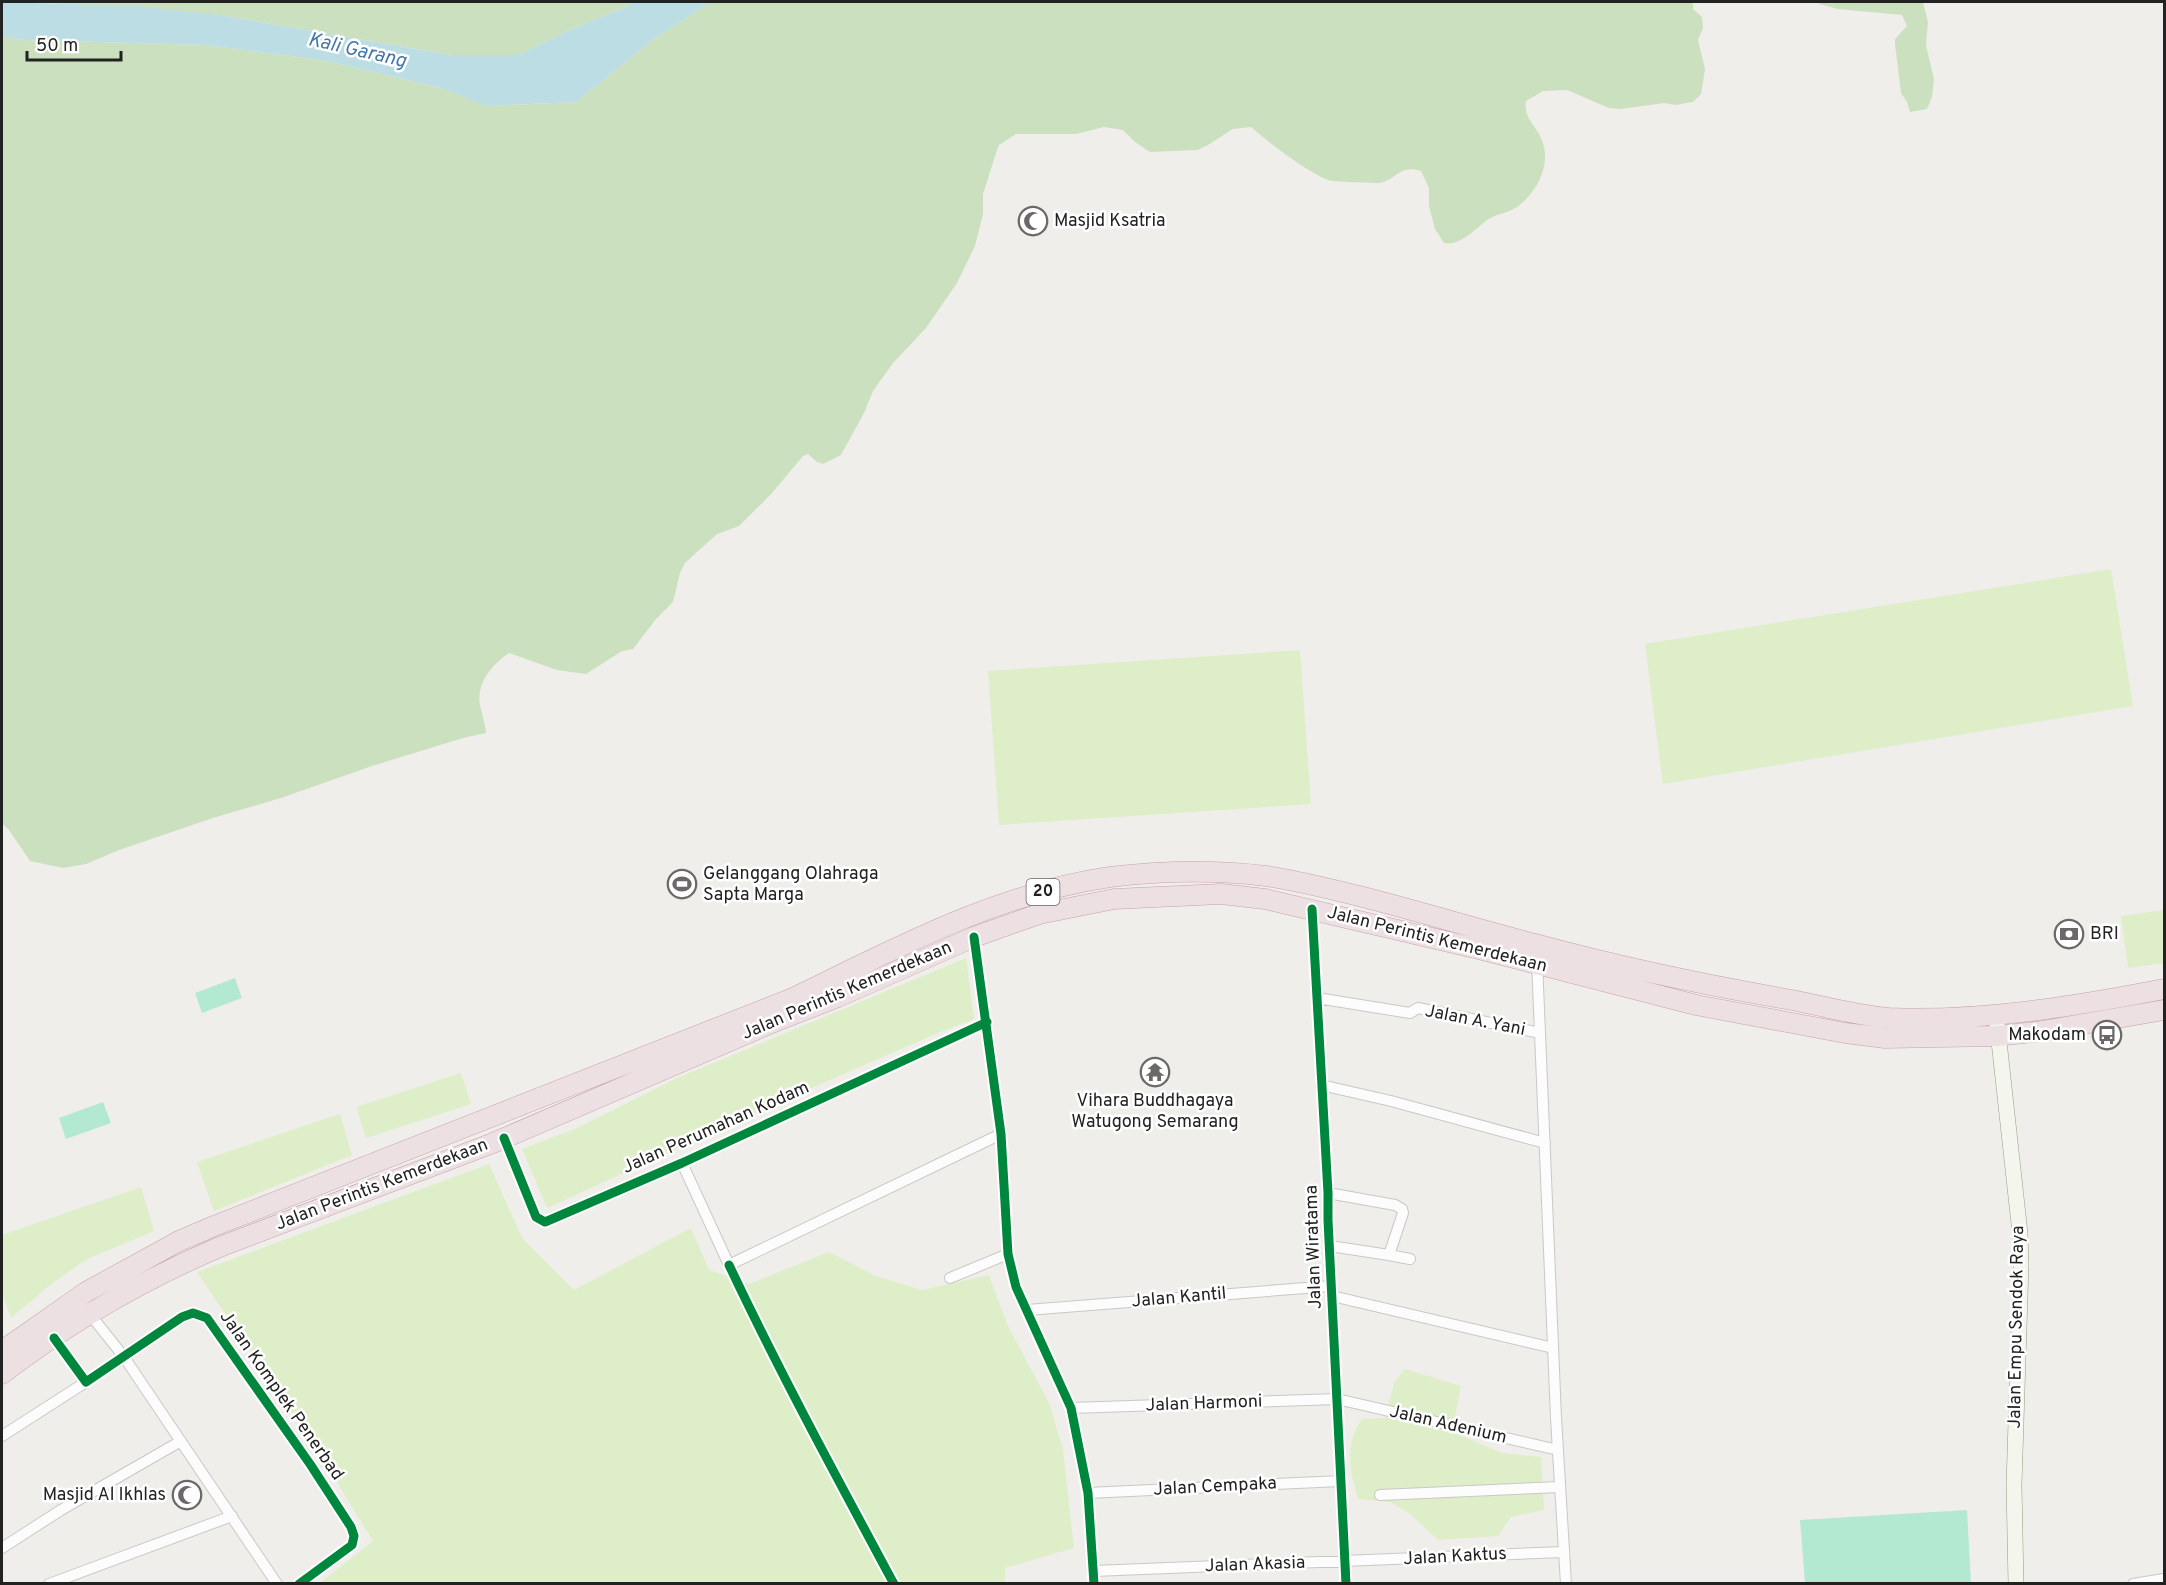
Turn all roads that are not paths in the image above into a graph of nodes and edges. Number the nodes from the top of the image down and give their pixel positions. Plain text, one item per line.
1 (1312, 909) junction
2 (974, 937) junction
3 (1537, 954) junction
4 (2164, 989) edge
5 (1317, 998) junction
6 (2164, 1010) edge
7 (1996, 1014) junction
8 (771, 1015) junction
9 (987, 1022) junction
10 (1540, 1033) junction
11 (1997, 1036) junction
12 (1321, 1085) junction
13 (1001, 1134) junction
14 (504, 1138) junction
15 (1545, 1143) junction
16 (682, 1163) junction
17 (1328, 1193) junction
18 (1330, 1246) junction
19 (1008, 1254) junction
20 (1389, 1255) junction
21 (1410, 1259) dead end
22 (729, 1265) junction
23 (950, 1278) dead end
24 (1332, 1291) junction
25 (1027, 1310) junction
26 (89, 1313) junction
27 (42, 1322) junction
28 (54, 1338) junction
29 (1553, 1348) junction
30 (2, 1351) edge
31 (124, 1357) junction
32 (2, 1374) edge
33 (86, 1382) junction
34 (1337, 1399) junction
35 (1071, 1408) junction
36 (2, 1436) edge
37 (181, 1441) junction
38 (1558, 1450) junction
39 (1341, 1481) junction
40 (1560, 1487) junction
41 (1088, 1493) junction
42 (1380, 1495) dead end
43 (232, 1516) junction
44 (2, 1548) edge
45 (1564, 1552) junction
46 (1345, 1562) junction
47 (1094, 1571) junction
48 (2164, 1579) edge
49 (49, 1584) edge
50 (277, 1584) edge
51 (299, 1584) edge
52 (894, 1584) edge
53 (1095, 1584) edge
54 (1346, 1584) edge
55 (1566, 1584) edge
56 (2016, 1584) edge
57 (2133, 1584) edge

1 - 2 highway, Jalan Perintis Kemerdekaan / 20
1 - 3 highway, Jalan Perintis Kemerdekaan / 20
1 - 5 street, Jalan Wiratama
2 - 8 highway, Jalan Perintis Kemerdekaan / 20
2 - 9 street
3 - 7 highway, Jalan Perintis Kemerdekaan / 20
3 - 8 highway, Jalan Perintis Kemerdekaan / 20
3 - 10 street
3 - 11 highway, Jalan Perintis Kemerdekaan / 20
4 - 7 highway, Jalan Perintis Kemerdekaan / 20
5 - 10 street, Jalan A. Yani
5 - 12 street, Jalan Wiratama
6 - 11 highway, Jalan Perintis Kemerdekaan / 20
7 - 11 main road
8 - 14 highway, Jalan Perintis Kemerdekaan / 20
8 - 27 highway, Jalan Perintis Kemerdekaan / 20
9 - 13 street
9 - 16 street, Jalan Perumahan Kodam
10 - 15 street
11 - 56 main road, Jalan Empu Sendok Raya
12 - 15 street
12 - 17 street, Jalan Wiratama
13 - 19 street
13 - 22 street
14 - 16 street, Jalan Perumahan Kodam
14 - 26 highway, Jalan Perintis Kemerdekaan / 20
15 - 29 street
16 - 22 street, Jalan Perumahan Kodam
17 - 18 street, Jalan Wiratama
17 - 20 street
18 - 20 street
18 - 24 street, Jalan Wiratama
19 - 23 street
19 - 25 street
20 - 21 street
22 - 52 street, Jalan Perumahan Kodam
24 - 25 street, Jalan Kantil
24 - 29 street, Jalan Kantil
24 - 34 street, Jalan Wiratama
25 - 35 street
26 - 28 highway, Jalan Perintis Kemerdekaan / 20
26 - 31 street
27 - 28 highway
27 - 30 highway, Jalan Perintis Kemerdekaan / 20
28 - 32 highway, Jalan Perintis Kemerdekaan / 20
28 - 33 street
29 - 38 street
31 - 33 street, Jalan Komplek Penerbad
31 - 37 street
31 - 51 street, Jalan Komplek Penerbad
33 - 36 street, Jalan Komplek Penerbad
34 - 35 street, Jalan Harmoni
34 - 38 street, Jalan Adenium
34 - 39 street, Jalan Wiratama
35 - 41 street
37 - 43 street
37 - 44 street
38 - 40 street
39 - 41 street, Jalan Cempaka
39 - 46 street, Jalan Wiratama
40 - 42 street
40 - 45 street
41 - 47 street
43 - 49 street
43 - 50 street
45 - 46 street, Jalan Kaktus
45 - 55 street
46 - 47 street, Jalan Akasia
46 - 54 street, Jalan Wiratama
47 - 53 street
48 - 57 street

